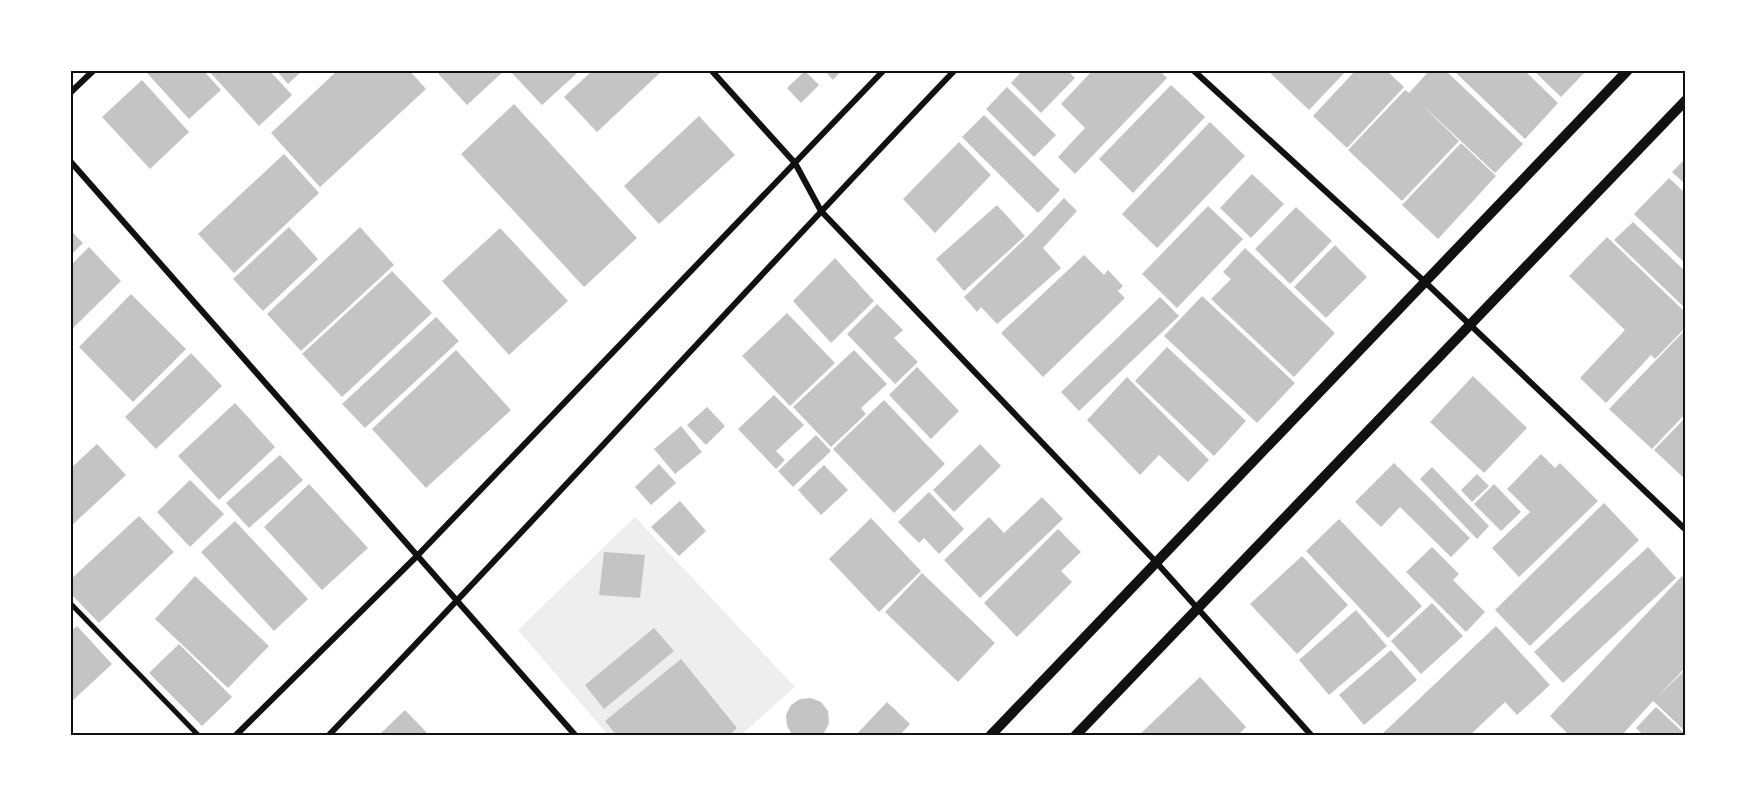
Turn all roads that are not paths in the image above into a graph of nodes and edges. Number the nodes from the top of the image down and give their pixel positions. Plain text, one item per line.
1 (94, 70) edge
2 (711, 70) edge
3 (884, 70) edge
4 (955, 70) edge
5 (1193, 70) edge
6 (1628, 70) edge
7 (70, 93) edge
8 (1686, 100) edge
9 (70, 161) edge
10 (795, 163) junction
11 (821, 211) junction
12 (1425, 282) junction
13 (1470, 324) junction
14 (1686, 530) edge
15 (417, 556) junction
16 (1156, 562) junction
17 (458, 601) junction
18 (70, 603) edge
19 (1197, 608) junction
20 (199, 735) edge
21 (235, 735) edge
22 (328, 735) edge
23 (576, 735) edge
24 (990, 735) edge
25 (1075, 735) edge
26 (1312, 735) edge

1 - 7 street
2 - 10 street
3 - 10 street
4 - 11 street
5 - 12 street
6 - 12 street
8 - 13 street
9 - 15 street
10 - 11 street
10 - 15 street
11 - 16 street
11 - 17 street
12 - 13 street
12 - 16 street
13 - 14 street
13 - 19 street
15 - 17 street
15 - 21 street
16 - 19 street
16 - 24 street
17 - 22 street
17 - 23 street
18 - 20 street
19 - 25 street
19 - 26 street

